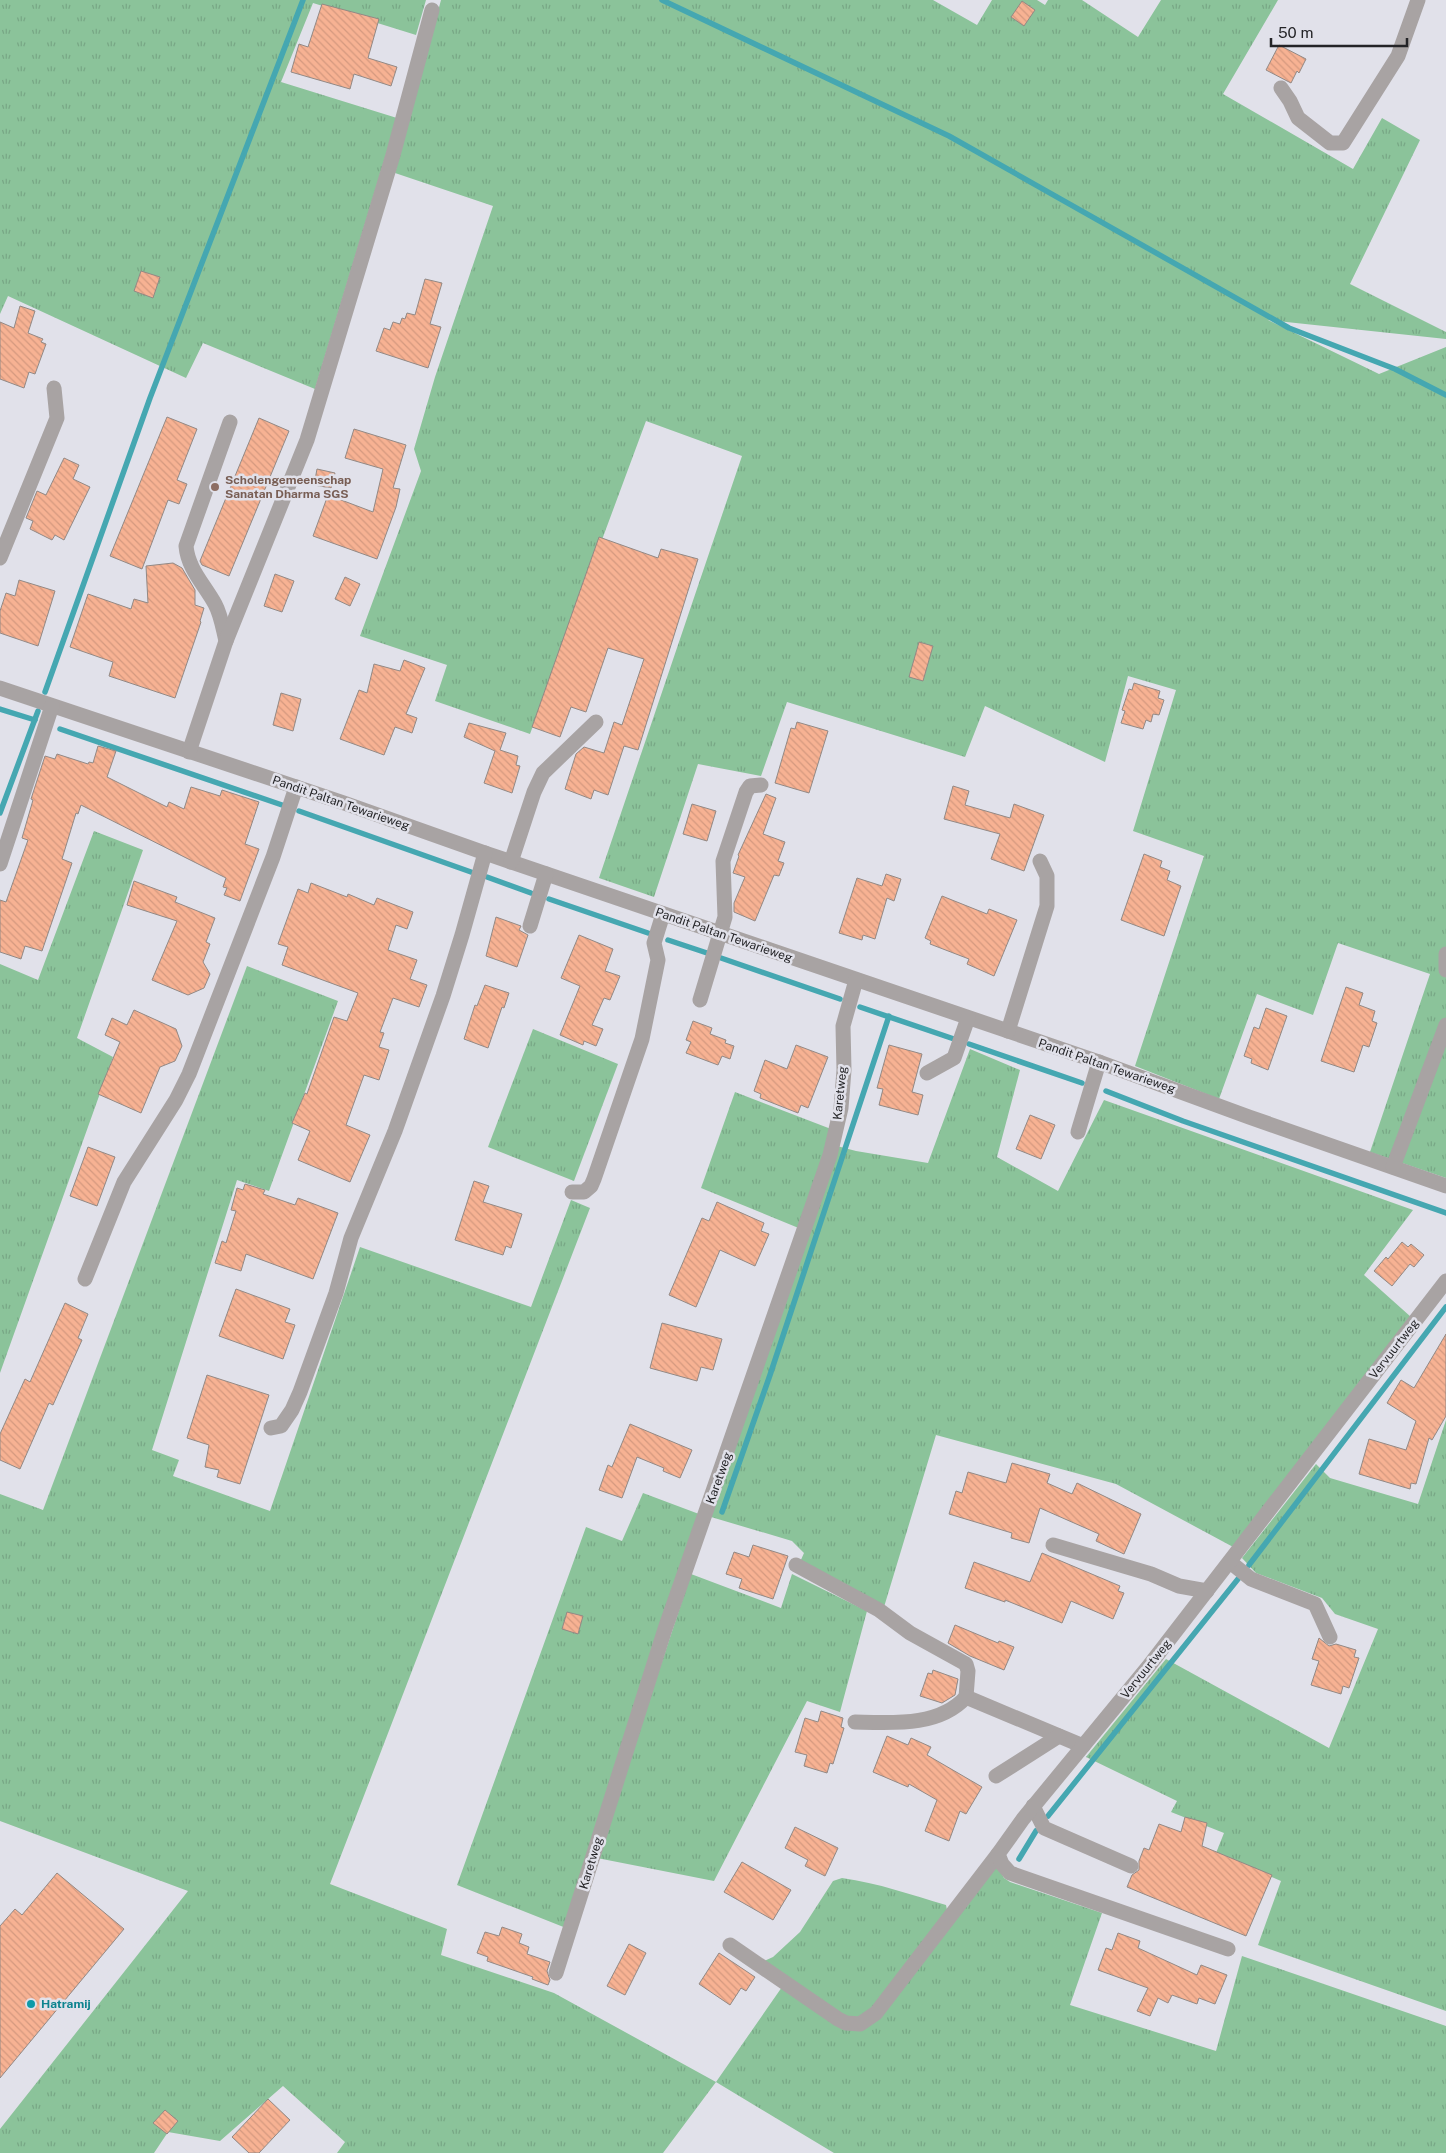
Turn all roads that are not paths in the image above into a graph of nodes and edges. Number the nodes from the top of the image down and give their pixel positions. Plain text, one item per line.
1 (1418, 0) edge
2 (432, 10) dead end
3 (1281, 88) dead end
4 (54, 388) dead end
5 (230, 422) dead end
6 (0, 558) edge
7 (226, 641) junction
8 (0, 688) edge
9 (52, 706) junction
10 (596, 722) dead end
11 (189, 752) junction
12 (761, 785) dead end
13 (296, 787) junction
14 (485, 853) junction
15 (1040, 861) dead end
16 (511, 862) junction
17 (0, 864) edge
18 (546, 874) junction
19 (663, 914) junction
20 (530, 926) dead end
21 (720, 933) junction
22 (1446, 954) edge
23 (1446, 970) edge
24 (856, 980) junction
25 (700, 1000) dead end
26 (968, 1018) junction
27 (1446, 1025) edge
28 (1008, 1031) junction
29 (1099, 1062) junction
30 (927, 1073) dead end
31 (1078, 1132) dead end
32 (1393, 1167) junction
33 (1446, 1186) edge
34 (572, 1192) dead end
35 (86, 1279) dead end
36 (1446, 1282) edge
37 (271, 1428) dead end
38 (1053, 1545) dead end
39 (1230, 1562) junction
40 (796, 1566) dead end
41 (1207, 1591) junction
42 (1330, 1637) dead end
43 (966, 1697) junction
44 (855, 1722) dead end
45 (1059, 1736) junction
46 (1083, 1746) junction
47 (996, 1776) dead end
48 (1033, 1806) junction
49 (998, 1854) junction
50 (1131, 1866) dead end
51 (730, 1945) dead end
52 (1228, 1948) dead end
53 (556, 1973) dead end

1 - 3 street
2 - 7 street
4 - 6 street
5 - 7 street
7 - 11 street
8 - 9 street, Pandit Paltan Tewarieweg
9 - 11 street, Pandit Paltan Tewarieweg
9 - 17 street
10 - 16 street
11 - 13 street, Pandit Paltan Tewarieweg
12 - 21 street
13 - 14 street, Pandit Paltan Tewarieweg
13 - 35 street
14 - 16 street, Pandit Paltan Tewarieweg
14 - 37 street
15 - 28 street
16 - 18 street, Pandit Paltan Tewarieweg
18 - 19 street, Pandit Paltan Tewarieweg
18 - 20 street
19 - 21 street, Pandit Paltan Tewarieweg
19 - 34 street
21 - 24 street, Pandit Paltan Tewarieweg
21 - 25 street
22 - 23 street
24 - 26 street, Pandit Paltan Tewarieweg
24 - 53 street, Karetweg
26 - 28 street, Pandit Paltan Tewarieweg
26 - 30 street
27 - 32 street
28 - 29 street, Pandit Paltan Tewarieweg
29 - 31 street
29 - 32 street, Pandit Paltan Tewarieweg
32 - 33 street, Pandit Paltan Tewarieweg
36 - 39 street, Vervuurtweg
38 - 41 street
39 - 41 street, Vervuurtweg
39 - 42 street
40 - 43 street
41 - 46 street, Vervuurtweg
43 - 44 street
43 - 45 street
45 - 46 street
45 - 47 street
46 - 48 street, Vervuurtweg
48 - 49 street, Vervuurtweg
48 - 50 street
49 - 51 street, Vervuurtweg
49 - 52 street

